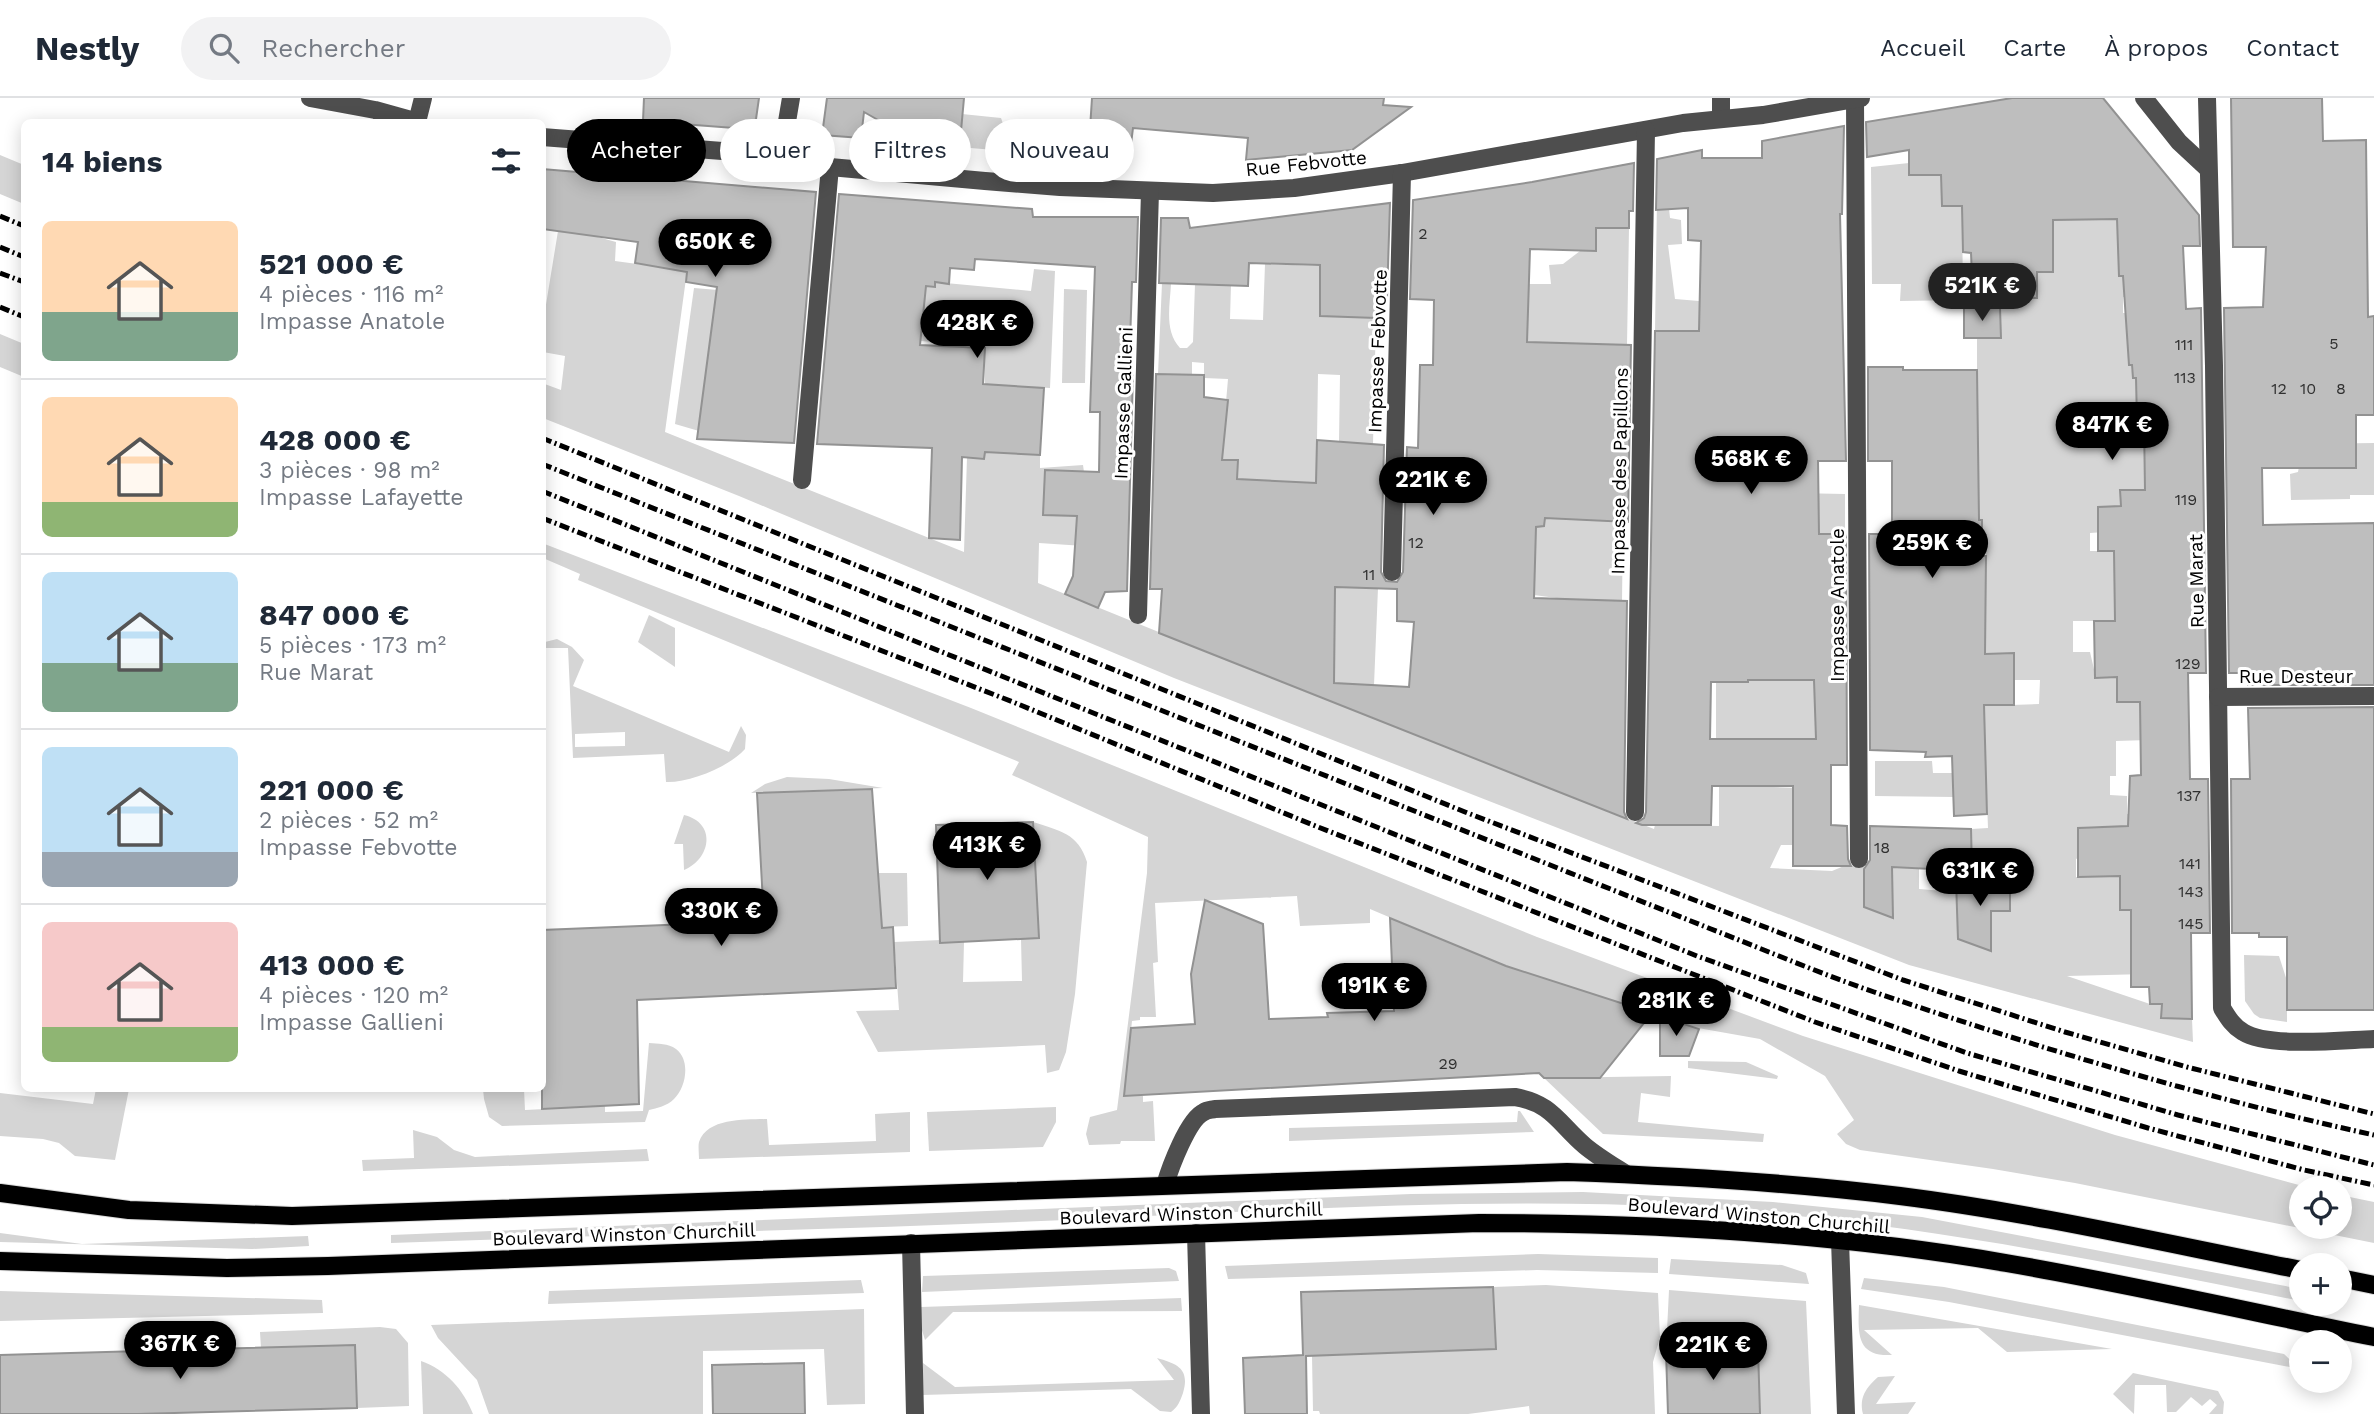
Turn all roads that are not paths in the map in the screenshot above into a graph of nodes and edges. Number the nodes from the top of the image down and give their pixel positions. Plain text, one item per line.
1 (310, 98) edge
2 (423, 98) edge
3 (791, 98) edge
4 (1721, 98) edge
5 (2144, 98) edge
6 (2207, 98) edge
7 (1858, 99) edge
8 (407, 119) edge
9 (419, 119) edge
10 (787, 119) edge
11 (1721, 119) junction
12 (1646, 130) junction
13 (546, 137) edge
14 (720, 152) edge
15 (835, 166) edge
16 (2208, 169) junction
17 (1402, 173) junction
18 (829, 182) edge
19 (1150, 191) junction
20 (802, 480) dead end
21 (1392, 572) dead end
22 (1138, 615) dead end
23 (2374, 696) edge
24 (2218, 697) junction
25 (1635, 812) dead end
26 (1859, 859) dead end
27 (2374, 1039) edge
28 (1626, 1174) junction
29 (1165, 1185) junction
30 (0, 1193) edge
31 (1196, 1233) junction
32 (1840, 1240) junction
33 (911, 1243) junction
34 (0, 1261) edge
35 (2289, 1268) edge
36 (2352, 1280) edge
37 (2374, 1285) edge
38 (2374, 1336) edge
39 (915, 1414) edge
40 (1201, 1414) edge
41 (1846, 1414) edge

1 - 8 street
2 - 9 street
3 - 10 street
4 - 11 street
5 - 16 street
6 - 16 street, Rue Marat
7 - 11 street, Rue Febvotte
7 - 26 street, Impasse Anatole
11 - 12 street, Rue Febvotte
12 - 17 street, Rue Febvotte
12 - 25 street, Impasse des Papillons
13 - 14 street, Rue Febvotte
15 - 19 street, Rue Febvotte
16 - 24 street, Rue Marat
17 - 19 street, Rue Febvotte
17 - 21 street, Impasse Febvotte
18 - 20 street
19 - 22 street, Impasse Gallieni
23 - 24 street, Rue Desteur
24 - 27 street, Rue Marat
28 - 29 main road, Boulevard Winston Churchill
28 - 29 street, Boulevard Winston Churchill
28 - 35 main road, Boulevard Winston Churchill
29 - 30 main road, Boulevard Winston Churchill
31 - 32 main road, Boulevard Winston Churchill
31 - 33 main road, Boulevard Winston Churchill
31 - 40 street
32 - 38 main road, Boulevard Winston Churchill
32 - 41 street
33 - 34 main road, Boulevard Winston Churchill
33 - 39 street
36 - 37 main road

